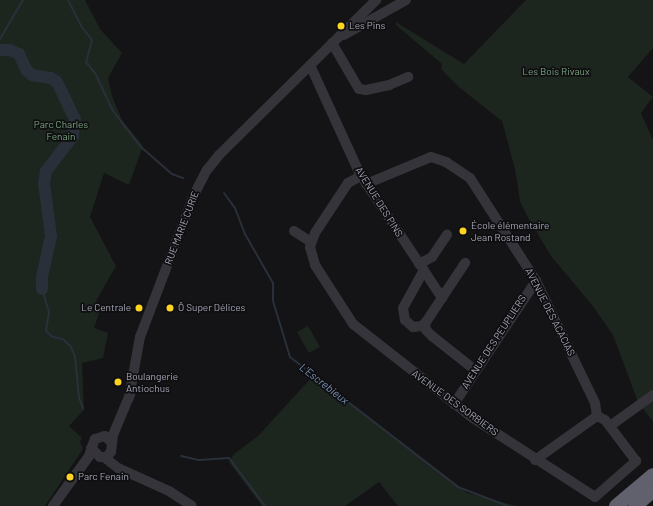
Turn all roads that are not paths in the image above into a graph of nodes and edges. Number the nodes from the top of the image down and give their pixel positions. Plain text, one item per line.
1 (376, 0) edge
2 (406, 0) edge
3 (335, 40) junction
4 (310, 65) junction
5 (408, 77) dead end
6 (364, 180) junction
7 (294, 231) dead end
8 (448, 235) dead end
9 (311, 242) junction
10 (465, 263) dead end
11 (422, 267) junction
12 (536, 281) junction
13 (416, 287) junction
14 (435, 288) junction
15 (442, 298) junction
16 (425, 324) junction
17 (476, 370) junction
18 (653, 395) edge
19 (454, 404) junction
20 (597, 416) junction
21 (119, 422) junction
22 (610, 426) junction
23 (103, 436) junction
24 (112, 446) junction
25 (91, 448) junction
26 (103, 457) junction
27 (535, 460) junction
28 (123, 470) junction
29 (653, 475) edge
30 (653, 491) edge
31 (53, 506) edge
32 (60, 506) edge
33 (192, 506) edge
34 (616, 506) edge
35 (635, 506) edge

1 - 3 street, RUE MARIE CURIE
2 - 3 street
3 - 4 street, RUE MARIE CURIE
3 - 5 street
4 - 6 street, AVENUE DES PINS
4 - 21 street, RUE MARIE CURIE
6 - 9 street
6 - 11 street, AVENUE DES PINS
6 - 12 street, AVENUE DES ACACIAS
7 - 9 street
8 - 11 street
9 - 19 street, AVENUE DES SORBIERS
10 - 15 street
11 - 13 street
11 - 14 street, AVENUE DES PINS
12 - 17 street, AVENUE DES PEUPLIERS
12 - 20 street, AVENUE DES ACACIAS
13 - 14 street
13 - 16 street
14 - 15 street
15 - 16 street
16 - 17 street
17 - 19 street, AVENUE DES PEUPLIERS
18 - 22 street
19 - 27 street, AVENUE DES SORBIERS
20 - 22 street
20 - 27 street
21 - 23 street, RUE MARIE CURIE
21 - 24 street, RUE MARIE CURIE
22 - 27 street, AVENUE DES SORBIERS
23 - 24 street
23 - 25 street
24 - 26 street
24 - 28 street
25 - 26 street
25 - 31 street
26 - 28 street
26 - 32 street
28 - 33 street
29 - 34 highway
30 - 35 highway

